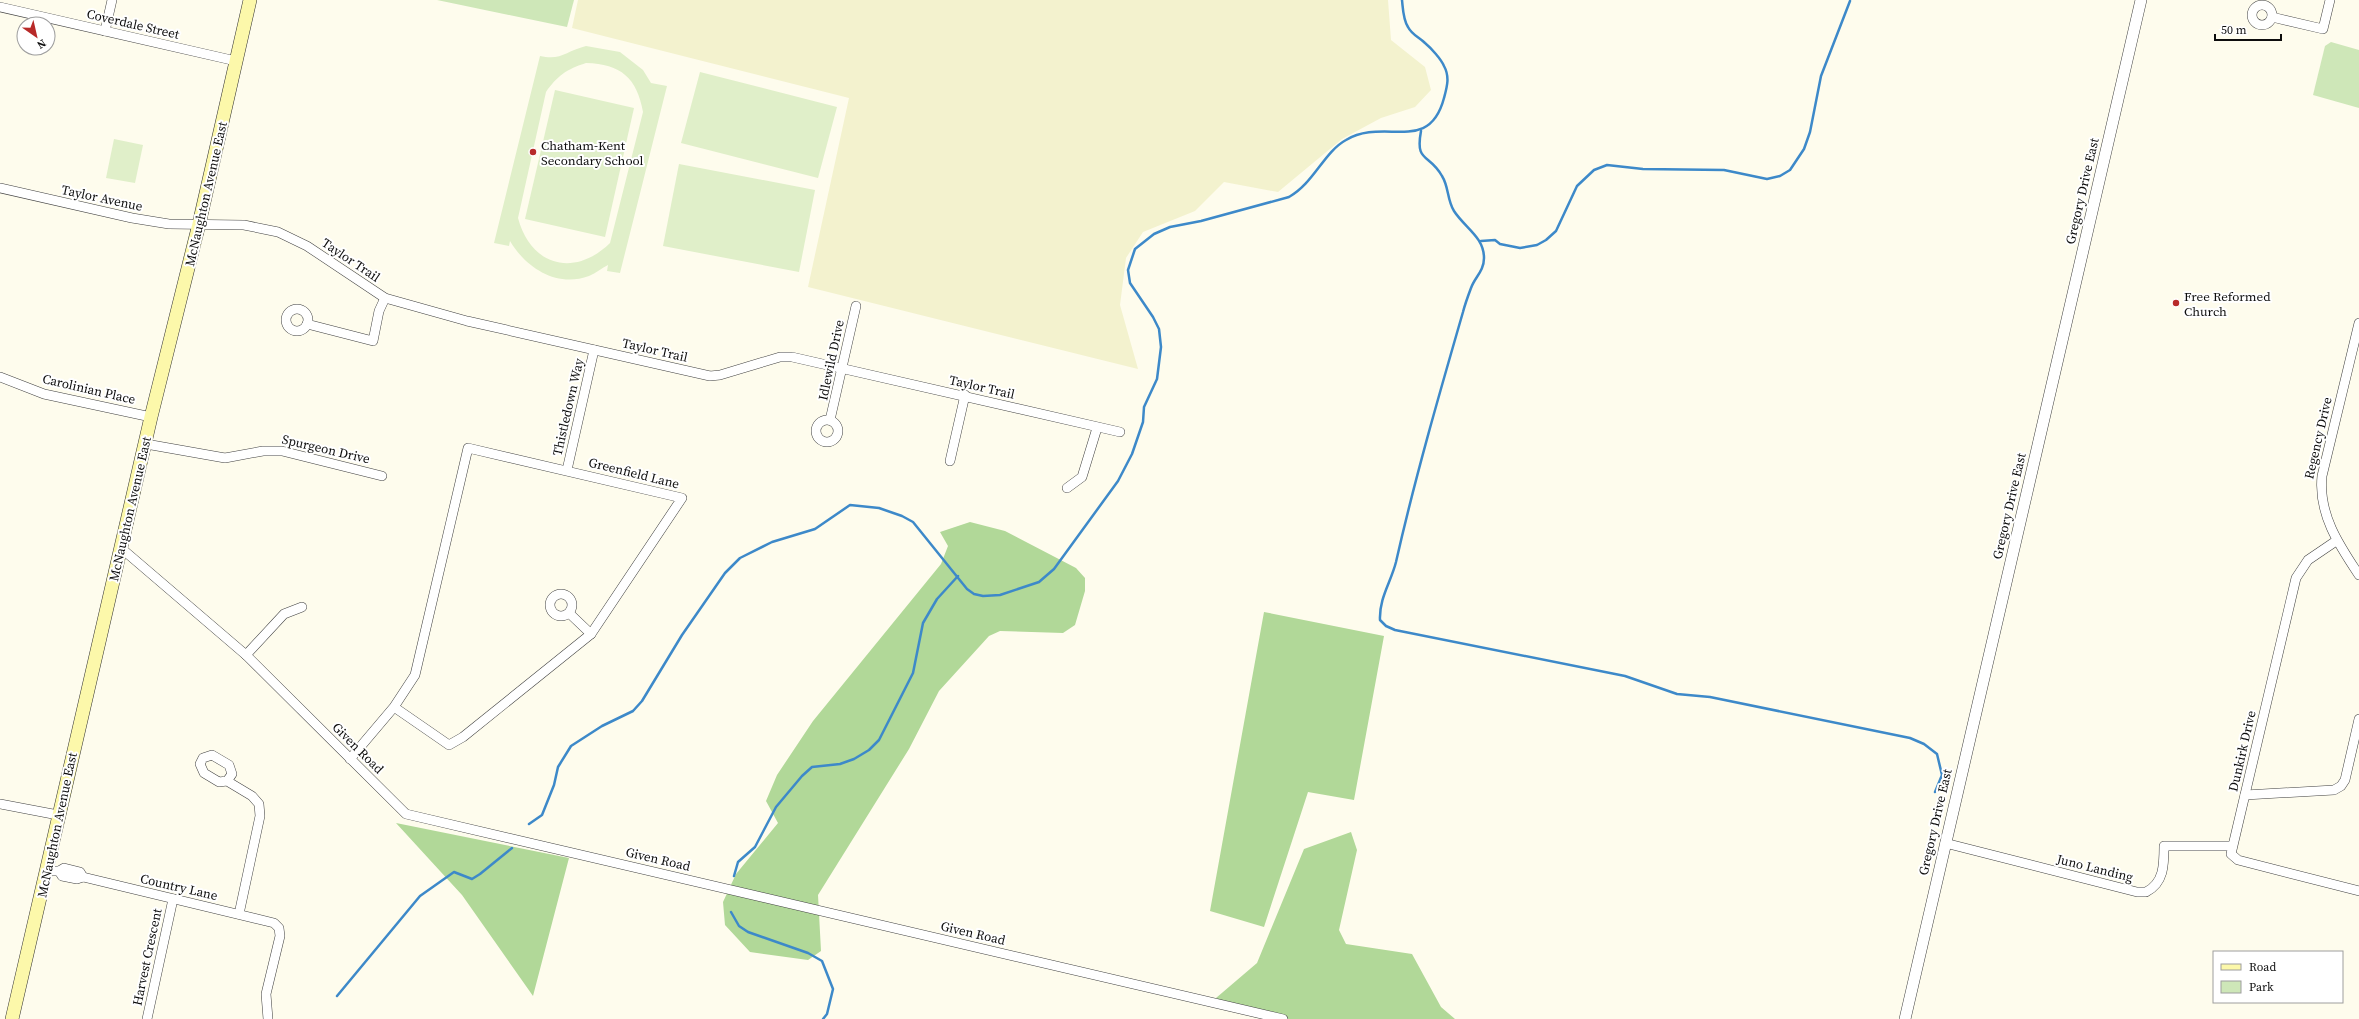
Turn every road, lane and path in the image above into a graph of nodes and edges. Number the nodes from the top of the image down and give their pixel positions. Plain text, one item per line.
1 (112, 0) edge
2 (250, 0) edge
3 (2141, 0) edge
4 (2330, 0) edge
5 (0, 7) edge
6 (2272, 17) dead end
7 (105, 31) junction
8 (236, 61) junction
9 (0, 188) edge
10 (200, 224) junction
11 (385, 298) junction
12 (856, 306) dead end
13 (2359, 323) edge
14 (307, 324) dead end
15 (594, 350) junction
16 (842, 369) junction
17 (0, 377) edge
18 (965, 395) junction
19 (151, 417) junction
20 (830, 420) dead end
21 (1097, 428) junction
22 (1120, 432) dead end
23 (146, 444) junction
24 (950, 461) dead end
25 (567, 470) junction
26 (382, 476) dead end
27 (1067, 488) dead end
28 (2336, 541) junction
29 (121, 548) junction
30 (2359, 575) edge
31 (302, 607) dead end
32 (569, 613) dead end
33 (591, 634) junction
34 (246, 655) junction
35 (394, 707) junction
36 (2359, 719) edge
37 (350, 759) junction
38 (227, 781) dead end
39 (2245, 795) junction
40 (0, 804) edge
41 (58, 815) junction
42 (1945, 843) junction
43 (2232, 846) junction
44 (54, 870) junction
45 (2359, 891) edge
46 (173, 899) junction
47 (239, 914) junction
48 (12, 1019) edge
49 (147, 1019) edge
50 (268, 1019) edge
51 (1283, 1019) edge
52 (1905, 1019) edge

1 - 7 street
2 - 8 main road, McNaughton Avenue East
3 - 42 street, Gregory Drive East
4 - 6 street
5 - 7 street, Coverdale Street
7 - 8 street, Coverdale Street
8 - 10 main road, McNaughton Avenue East
9 - 10 street, Taylor Avenue
10 - 11 street, Taylor Trail
10 - 19 main road, McNaughton Avenue East
11 - 14 street
11 - 15 street, Taylor Trail
12 - 16 street, Idlewild Drive
13 - 28 street, Regency Drive
15 - 16 street, Taylor Trail
15 - 25 street, Thistledown Way
16 - 18 street, Taylor Trail
16 - 20 street, Idlewild Drive
17 - 19 street, Carolinian Place
18 - 21 street, Taylor Trail
18 - 24 street
19 - 23 main road, McNaughton Avenue East
21 - 22 street, Taylor Trail
21 - 27 street
23 - 26 street, Spurgeon Drive
23 - 29 main road, McNaughton Avenue East
25 - 33 street, Greenfield Lane
25 - 35 street, Greenfield Lane
28 - 30 street, Regency Drive
28 - 39 street, Dunkirk Drive
29 - 34 street, Given Road
29 - 41 main road, McNaughton Avenue East
31 - 34 street
32 - 33 street
33 - 35 street, Greenfield Lane
34 - 37 street, Given Road
35 - 37 street, Greenfield Lane
36 - 39 street
37 - 51 street, Given Road
38 - 47 street
39 - 43 street, Dunkirk Drive
40 - 41 street
41 - 44 main road, McNaughton Avenue East
42 - 43 street, Juno Landing
42 - 52 street, Gregory Drive East
43 - 45 street
44 - 46 street, Country Lane
44 - 48 main road, McNaughton Avenue East
46 - 47 street, Country Lane
46 - 49 street, Harvest Crescent
47 - 50 street, Country Lane

